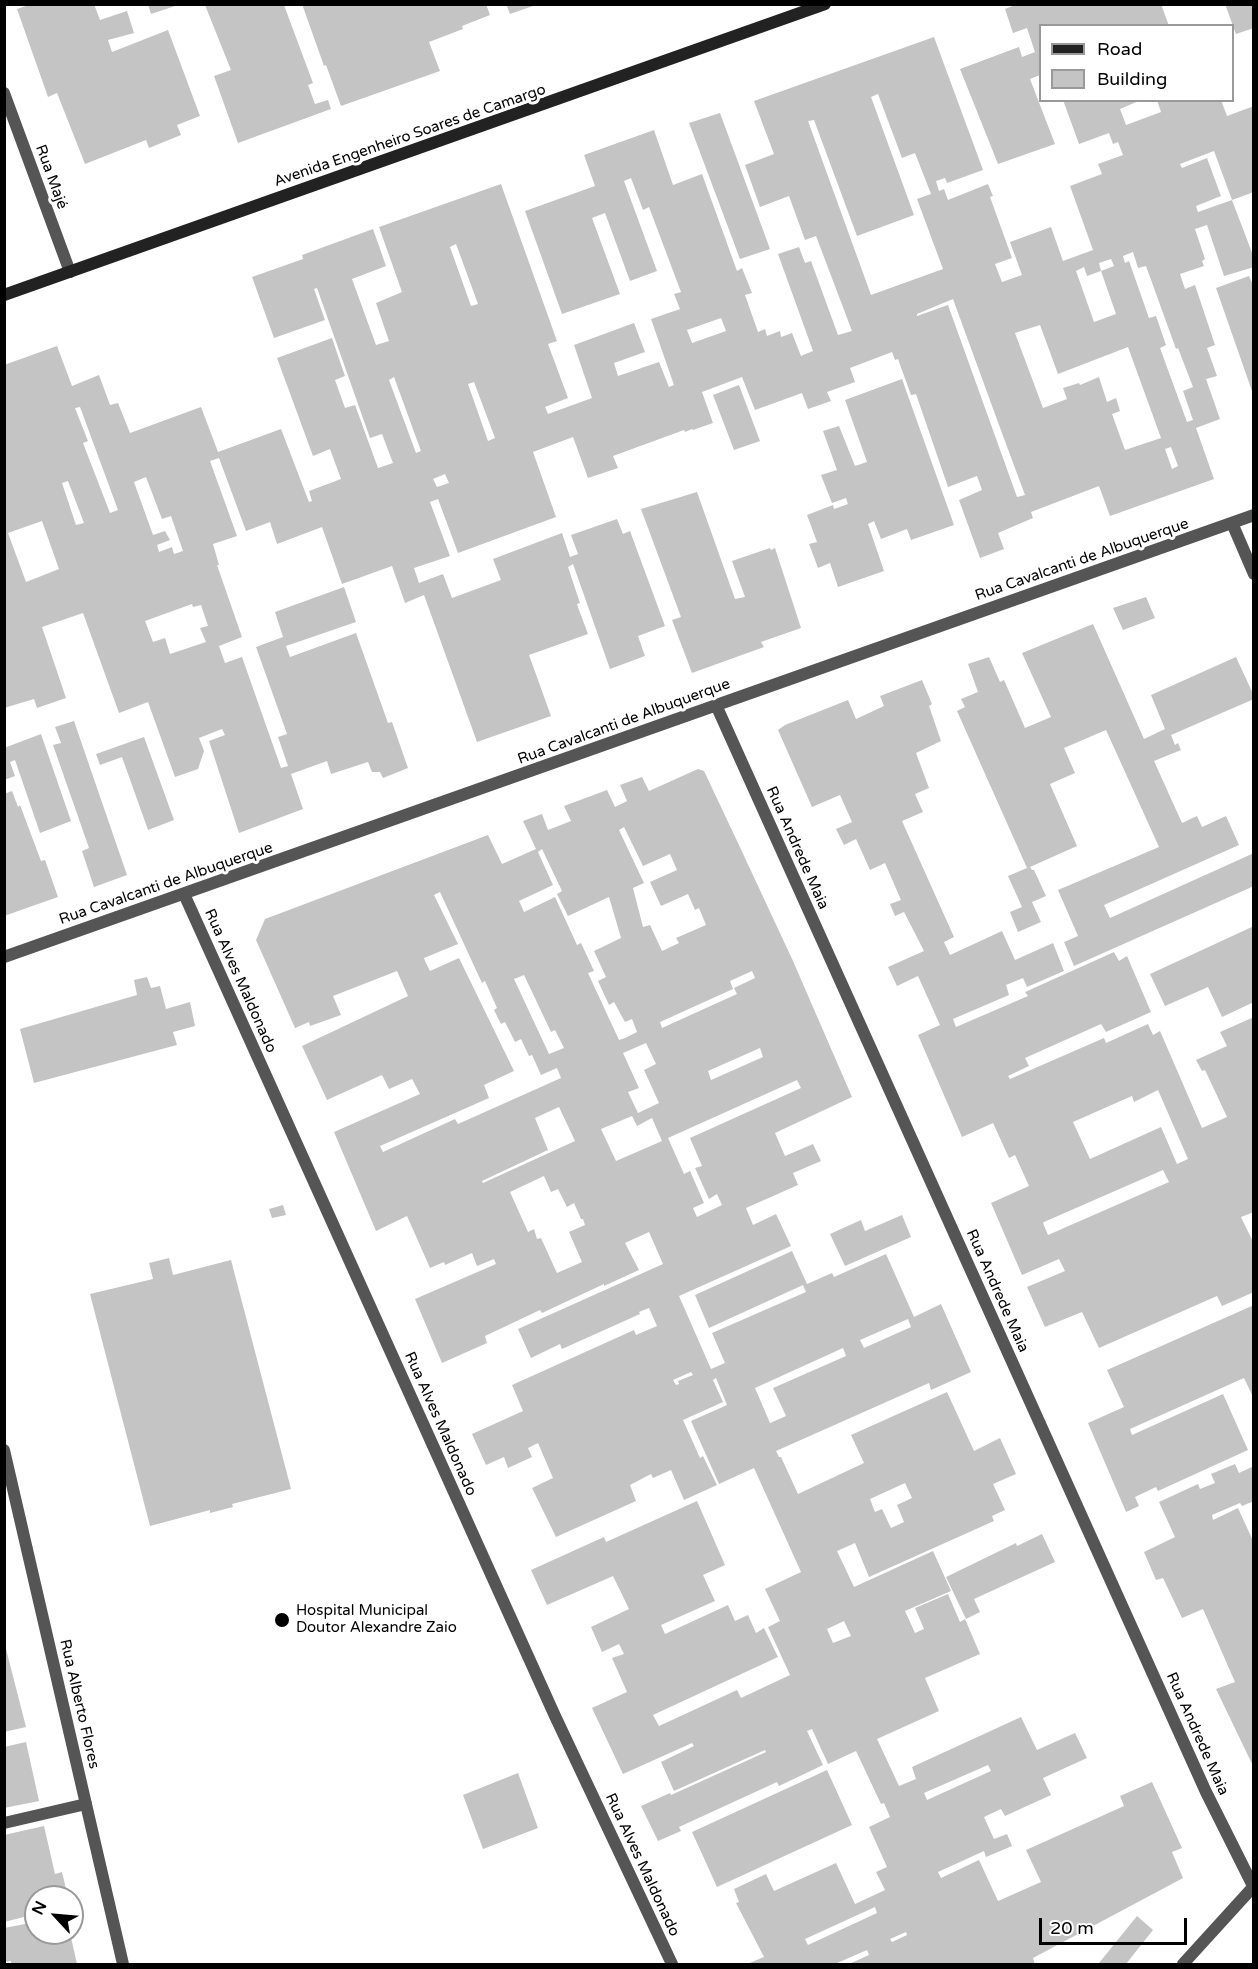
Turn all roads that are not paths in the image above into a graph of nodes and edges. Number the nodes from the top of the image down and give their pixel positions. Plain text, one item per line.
1 (825, 4) edge
2 (4, 93) edge
3 (70, 272) junction
4 (4, 295) edge
5 (1254, 515) edge
6 (1232, 523) junction
7 (1254, 574) edge
8 (716, 705) junction
9 (184, 894) junction
10 (4, 957) edge
11 (4, 1450) edge
12 (86, 1804) junction
13 (4, 1823) edge
14 (1253, 1887) edge
15 (123, 1965) edge
16 (672, 1965) edge
17 (1184, 1965) edge

1 - 3 street, Avenida Engenheiro Soares de Camargo
2 - 3 street, Rua Majé
3 - 4 street, Avenida Engenheiro Soares de Camargo
5 - 6 street, Rua Cavalcanti de Albuquerque
6 - 7 street
6 - 8 street, Rua Cavalcanti de Albuquerque
8 - 9 street, Rua Cavalcanti de Albuquerque
8 - 14 street, Rua Andrede Maia
9 - 10 street, Rua Cavalcanti de Albuquerque
9 - 16 street, Rua Alves Maldonado
11 - 12 street, Rua Alberto Flores
12 - 13 street
12 - 15 street, Rua Alberto Flores
14 - 17 street

